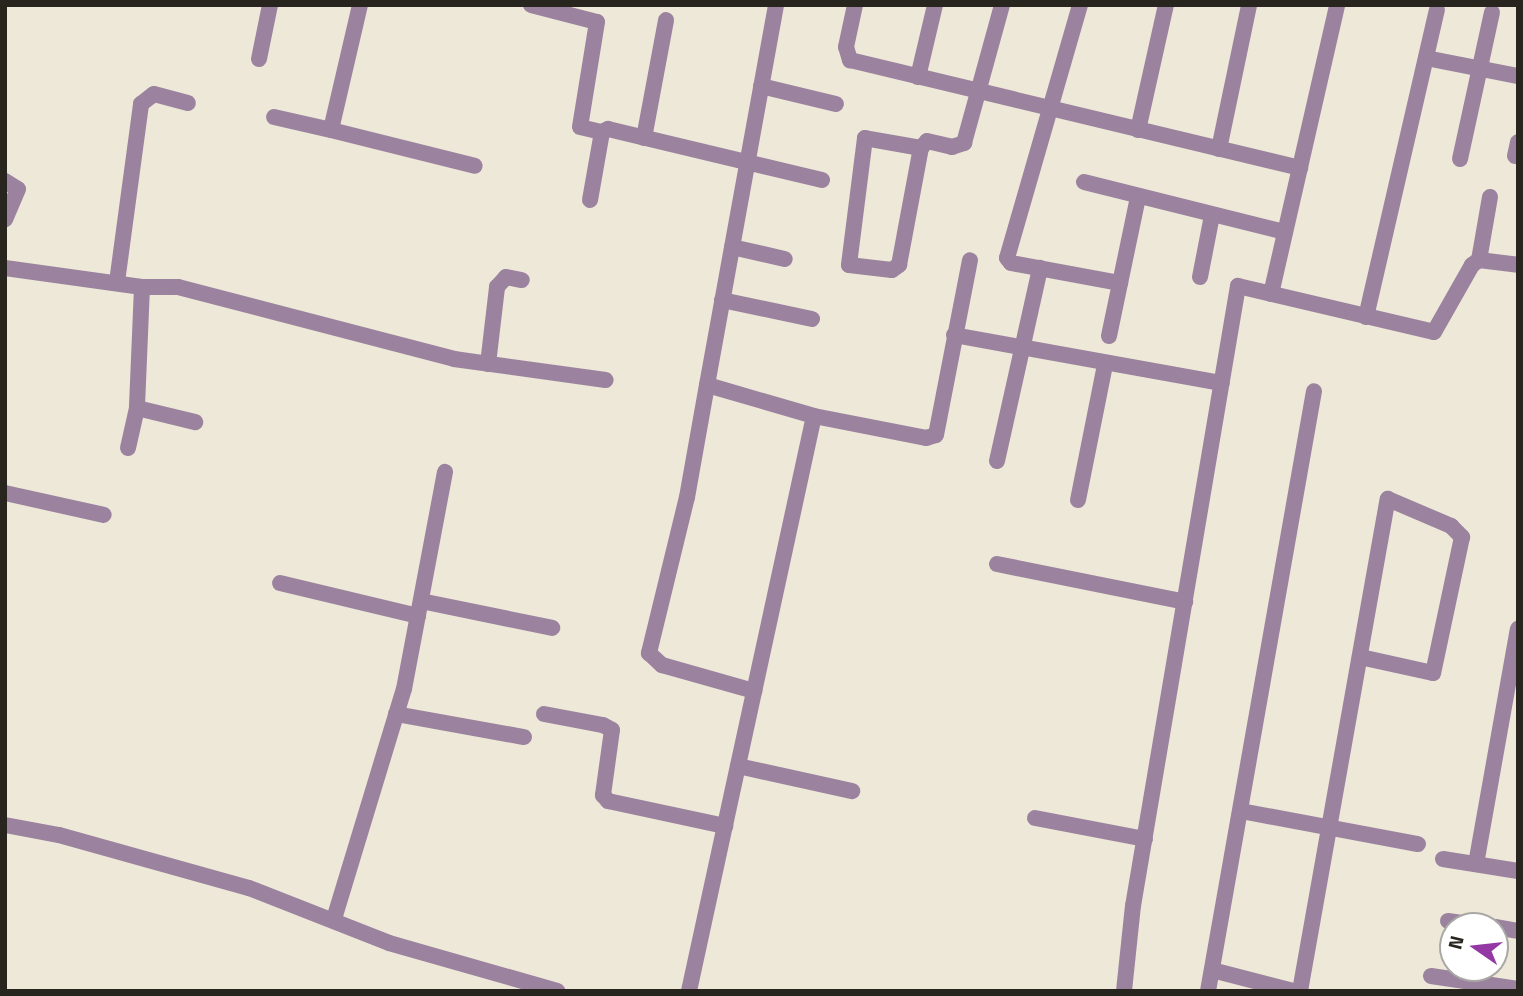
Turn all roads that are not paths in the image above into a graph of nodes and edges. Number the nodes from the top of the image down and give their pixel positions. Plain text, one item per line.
1 (270, 5) edge
2 (360, 5) edge
3 (531, 5) edge
4 (776, 5) edge
5 (855, 5) edge
6 (935, 5) edge
7 (1002, 5) edge
8 (1080, 5) edge
9 (1166, 5) edge
10 (1250, 5) edge
11 (1337, 5) edge
12 (1437, 10) dead end
13 (1492, 12) dead end
14 (666, 20) dead end
15 (1426, 58) junction
16 (259, 59) dead end
17 (1483, 69) junction
18 (1518, 76) edge
19 (918, 77) junction
20 (761, 86) junction
21 (979, 91) junction
22 (188, 103) dead end
23 (836, 104) dead end
24 (1047, 108) junction
25 (274, 117) dead end
26 (331, 130) junction
27 (1138, 130) junction
28 (602, 132) junction
29 (644, 138) junction
30 (921, 148) junction
31 (1219, 149) junction
32 (1460, 159) dead end
33 (747, 163) junction
34 (475, 166) dead end
35 (1300, 168) junction
36 (822, 180) dead end
37 (5, 181) edge
38 (1084, 182) dead end
39 (1138, 197) junction
40 (1490, 197) dead end
41 (590, 200) dead end
42 (1212, 215) junction
43 (5, 219) edge
44 (1285, 232) junction
45 (732, 247) junction
46 (785, 259) dead end
47 (970, 260) dead end
48 (1479, 260) junction
49 (1518, 264) edge
50 (5, 268) edge
51 (1040, 268) junction
52 (1200, 278) dead end
53 (522, 280) dead end
54 (117, 282) junction
55 (1120, 283) junction
56 (142, 287) junction
57 (1271, 294) junction
58 (722, 300) junction
59 (1366, 317) junction
60 (812, 319) dead end
61 (954, 335) junction
62 (1109, 336) dead end
63 (1023, 347) junction
64 (488, 364) junction
65 (1105, 365) junction
66 (606, 380) dead end
67 (1222, 383) junction
68 (707, 385) junction
69 (1314, 391) dead end
70 (137, 408) junction
71 (814, 416) junction
72 (195, 422) dead end
73 (128, 447) dead end
74 (997, 461) dead end
75 (445, 472) dead end
76 (5, 493) edge
77 (1077, 500) dead end
78 (104, 515) dead end
79 (997, 564) dead end
80 (279, 583) dead end
81 (1185, 602) junction
82 (419, 608) junction
83 (552, 628) dead end
84 (1518, 629) edge
85 (1360, 657) junction
86 (754, 691) junction
87 (396, 714) junction
88 (544, 714) dead end
89 (524, 737) dead end
90 (738, 766) junction
91 (852, 791) dead end
92 (1241, 811) junction
93 (1035, 818) dead end
94 (5, 825) edge
95 (725, 826) junction
96 (1330, 829) junction
97 (1144, 839) junction
98 (1418, 845) dead end
99 (1443, 859) dead end
100 (1476, 864) junction
101 (1518, 872) edge
102 (334, 919) junction
103 (1212, 970) junction
104 (1431, 976) dead end
105 (1518, 989) edge
106 (557, 991) edge
107 (689, 991) edge
108 (1124, 991) edge
109 (1208, 991) edge
110 (1294, 991) edge
111 (1300, 991) edge

1 - 16 street
2 - 26 street
3 - 28 street
4 - 20 street
5 - 19 street
6 - 19 street
7 - 21 street
8 - 24 street
9 - 27 street
10 - 31 street
11 - 35 street
12 - 15 street
13 - 17 street
14 - 29 street
15 - 17 street
15 - 59 street
17 - 18 street
17 - 32 street
19 - 21 street
20 - 23 street
20 - 33 street
21 - 24 street
21 - 30 street
22 - 54 street
24 - 27 street
24 - 51 street
25 - 26 street
26 - 34 street
27 - 31 street
28 - 29 street
28 - 41 street
29 - 33 street
30 - 30 street
31 - 35 street
33 - 36 street
33 - 45 street
35 - 44 street
37 - 43 street
38 - 39 street
39 - 42 street
39 - 55 street
40 - 48 street
42 - 44 street
42 - 52 street
44 - 57 street
45 - 46 street
45 - 58 street
47 - 61 street
48 - 49 street
48 - 59 street
50 - 54 street
51 - 55 street
51 - 63 street
53 - 64 street
54 - 56 street
55 - 62 street
56 - 64 street
56 - 70 street
57 - 59 street
57 - 67 street
58 - 60 street
58 - 68 street
61 - 63 street
61 - 71 street
63 - 65 street
63 - 74 street
64 - 66 street
65 - 67 street
65 - 77 street
67 - 81 street
68 - 71 street
68 - 86 street
69 - 92 street
70 - 72 street
70 - 73 street
71 - 86 street
75 - 82 street
76 - 78 street
79 - 81 street
80 - 82 street
81 - 97 street
82 - 83 street
82 - 87 street
84 - 100 street
85 - 85 street
85 - 96 street
86 - 90 street
87 - 89 street
87 - 102 street
88 - 95 street
90 - 91 street
90 - 95 street
92 - 96 street
92 - 103 street
93 - 97 street
94 - 102 street
95 - 107 street
96 - 98 street
96 - 111 street
97 - 108 street
99 - 100 street
100 - 101 street
102 - 106 street
103 - 109 street
103 - 110 street
104 - 105 street

